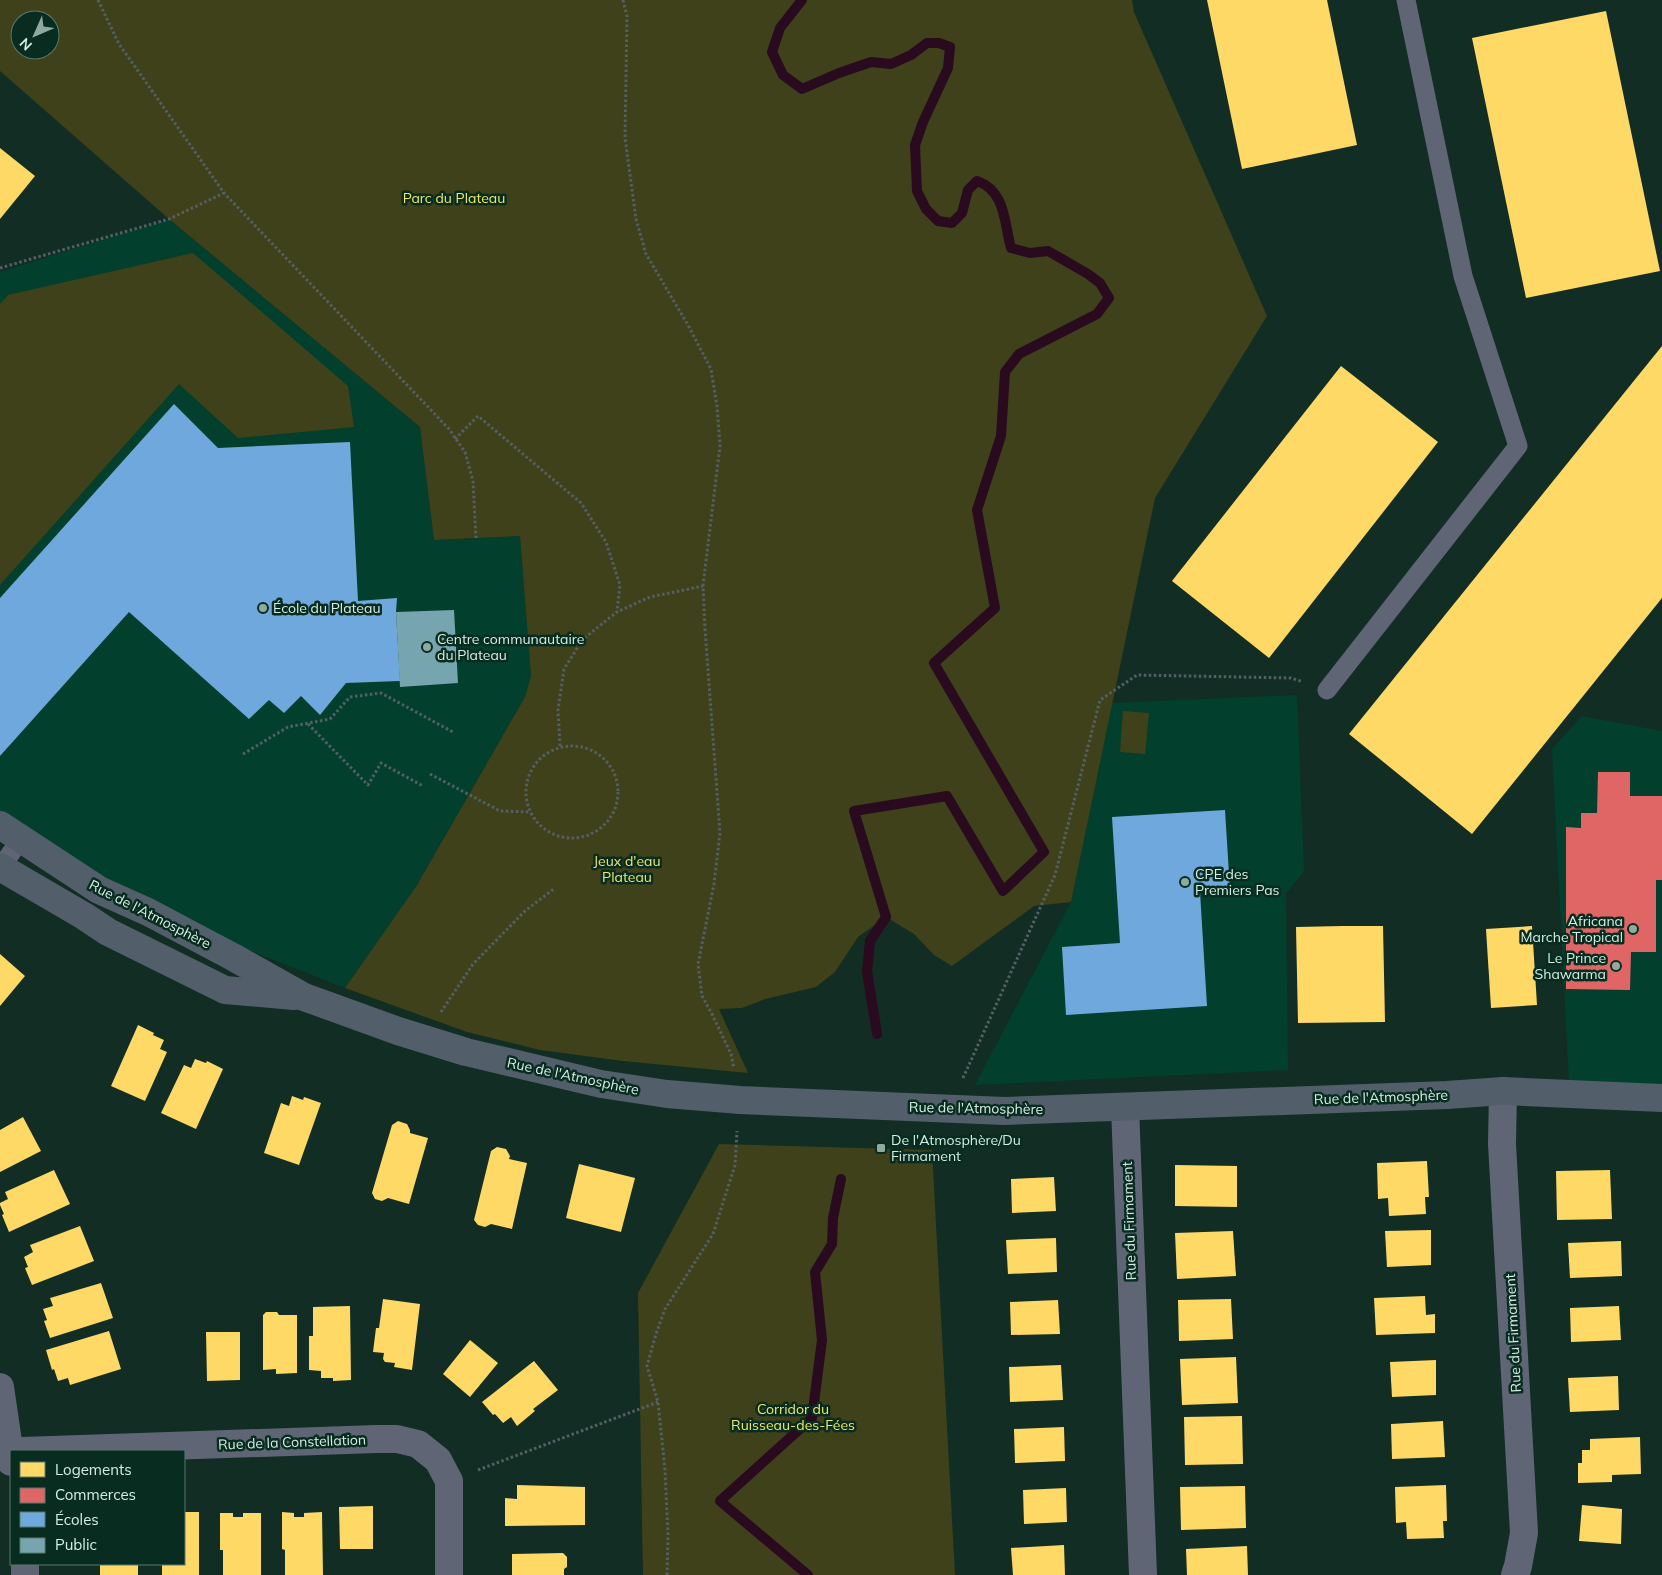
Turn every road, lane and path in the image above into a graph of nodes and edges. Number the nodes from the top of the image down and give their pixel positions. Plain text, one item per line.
1 (98, 0) edge
2 (623, 0) edge
3 (1406, 0) edge
4 (224, 193) junction
5 (0, 268) edge
6 (455, 439) junction
7 (476, 538) dead end
8 (703, 586) junction
9 (617, 612) junction
10 (1327, 690) joint
11 (308, 723) junction
12 (453, 732) dead end
13 (560, 746) junction
14 (243, 754) dead end
15 (430, 774) dead end
16 (423, 786) dead end
17 (530, 812) junction
18 (10, 832) edge
19 (0, 867) edge
20 (555, 888) dead end
21 (304, 997) junction
22 (431, 1041) junction
23 (1503, 1091) junction
24 (1662, 1098) edge
25 (740, 1100) junction
26 (1125, 1107) junction
27 (949, 1109) junction
28 (0, 1387) edge
29 (658, 1402) junction
30 (12, 1450) edge
31 (115, 1450) edge
32 (449, 1481) junction
33 (449, 1575) edge
34 (668, 1575) edge
35 (1143, 1575) edge
36 (1515, 1575) edge

1 - 4 path
2 - 8 path
3 - 10 lane
4 - 5 path
4 - 6 path
6 - 7 path
6 - 9 path
8 - 9 path
8 - 25 path
9 - 13 path
10 - 27 path
11 - 12 path
11 - 14 path
11 - 16 path
13 - 17 path
13 - 17 path
15 - 17 path
18 - 19 lane
18 - 21 street, Rue de l'Atmosphère
19 - 21 street, Rue de l'Atmosphère
20 - 22 path
21 - 22 street, Rue de l'Atmosphère
22 - 25 street, Rue de l'Atmosphère
23 - 24 street, Rue de l'Atmosphère
23 - 26 street, Rue de l'Atmosphère
23 - 36 street, Rue du Firmament
25 - 27 street, Rue de l'Atmosphère
25 - 29 path
26 - 27 street, Rue de l'Atmosphère
26 - 35 street, Rue du Firmament
28 - 30 street
29 - 32 path
29 - 34 path
31 - 32 street, Rue de la Constellation
32 - 33 street, Rue de la Constellation

